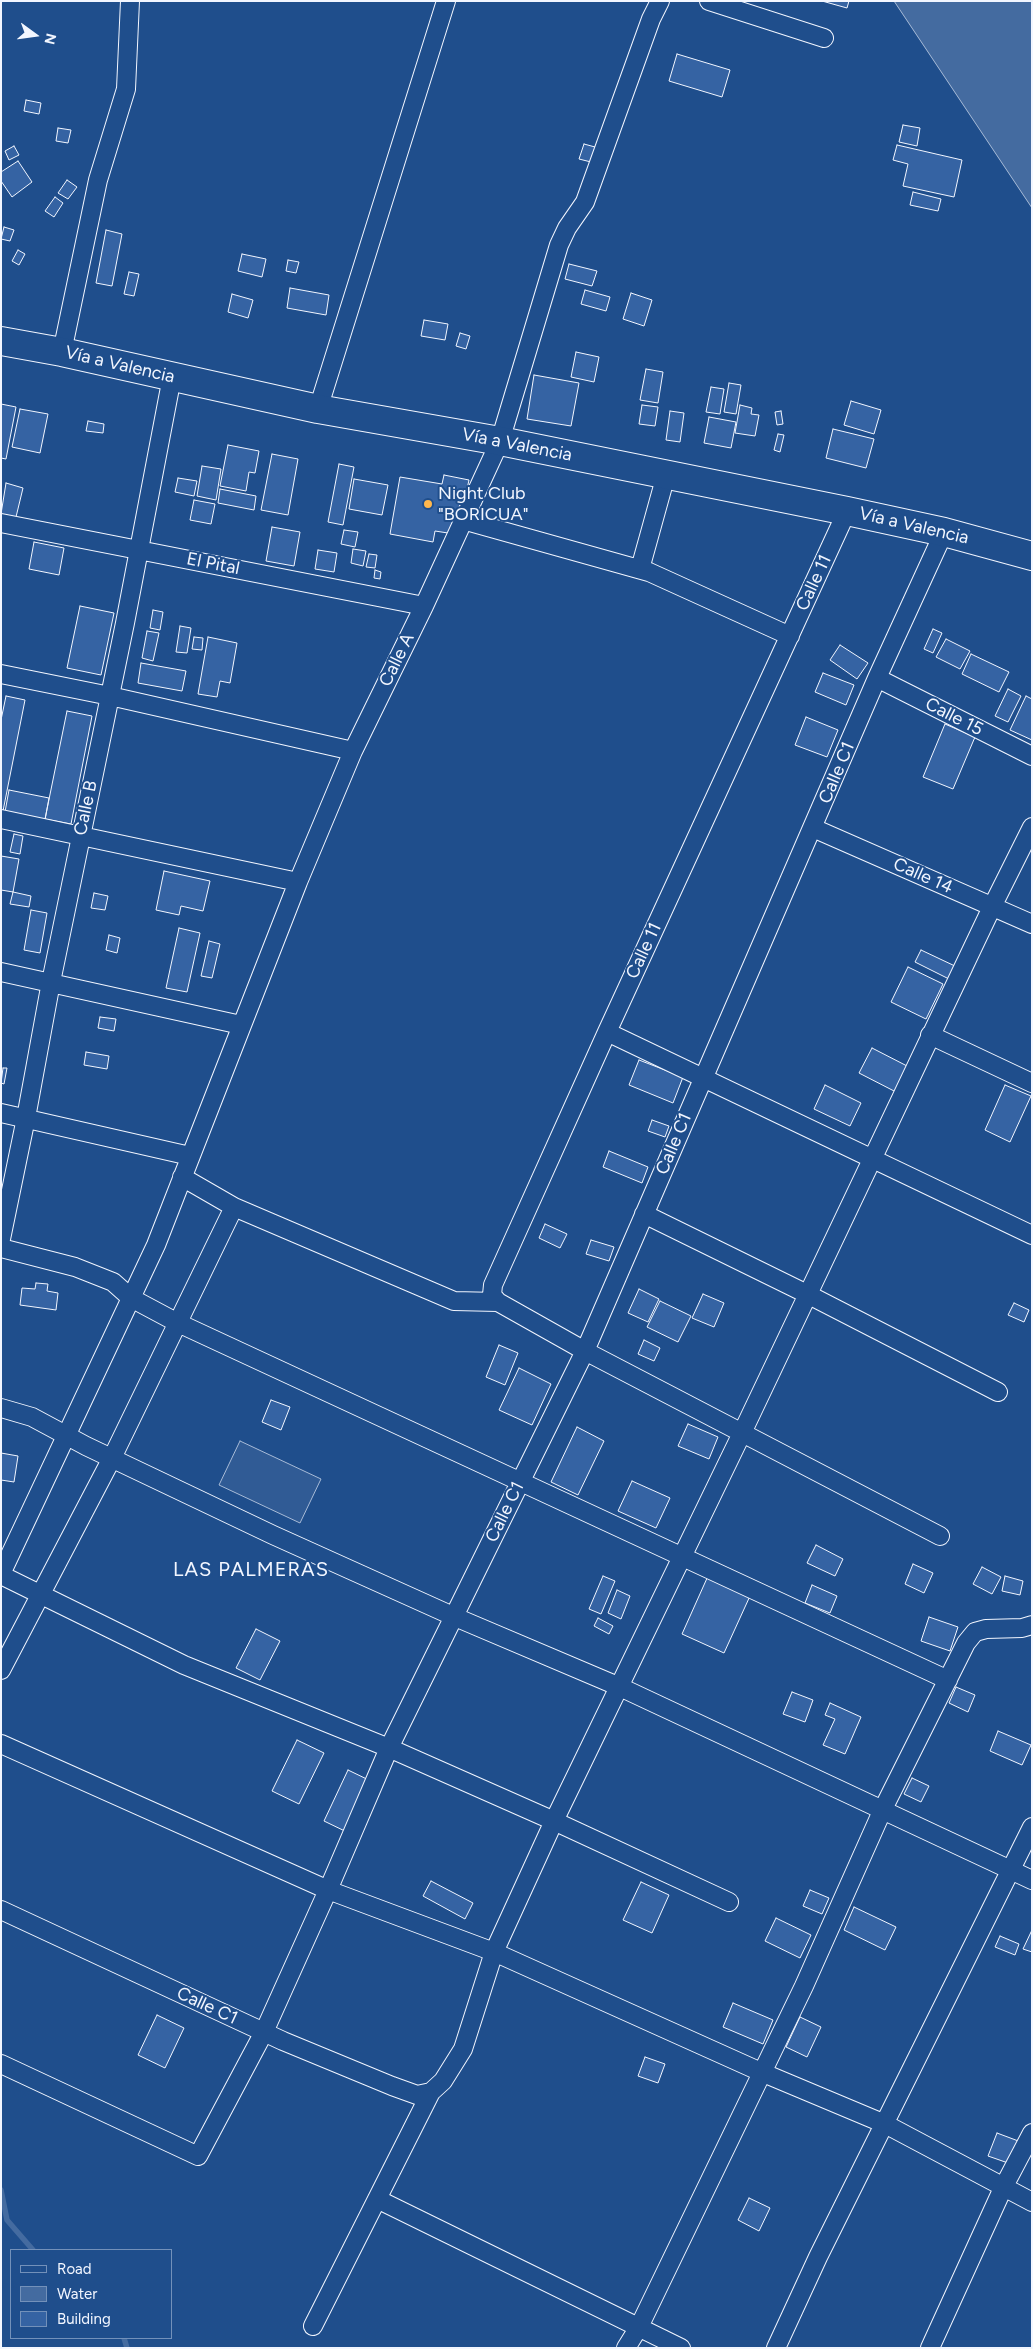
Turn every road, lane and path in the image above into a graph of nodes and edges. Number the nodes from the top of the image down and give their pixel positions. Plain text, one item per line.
1 (130, 1) edge
2 (446, 1) edge
3 (660, 1) edge
4 (709, 1) edge
5 (824, 38) dead end
6 (1, 341) edge
7 (62, 352) junction
8 (172, 377) junction
9 (318, 409) junction
10 (500, 440) junction
11 (666, 475) junction
12 (847, 511) junction
13 (463, 520) junction
14 (1, 523) edge
15 (944, 532) junction
16 (138, 549) junction
17 (1032, 556) edge
18 (640, 569) junction
19 (424, 606) junction
20 (790, 636) junction
21 (1, 674) edge
22 (877, 678) junction
23 (110, 696) junction
24 (353, 750) junction
25 (1032, 756) edge
26 (1, 819) edge
27 (1032, 827) edge
28 (813, 828) junction
29 (81, 835) junction
30 (298, 882) junction
31 (992, 907) junction
32 (1032, 924) edge
33 (1, 972) edge
34 (51, 982) junction
35 (241, 1025) junction
36 (607, 1032) junction
37 (930, 1034) junction
38 (702, 1078) junction
39 (1032, 1083) edge
40 (1, 1114) edge
41 (26, 1118) junction
42 (190, 1156) junction
43 (872, 1157) junction
44 (182, 1177) junction
45 (234, 1207) junction
46 (644, 1214) junction
47 (1032, 1235) edge
48 (1, 1239) edge
49 (1, 1248) edge
50 (807, 1294) junction
51 (131, 1298) junction
52 (498, 1302) junction
53 (176, 1322) junction
54 (585, 1351) junction
55 (998, 1392) dead end
56 (1, 1408) edge
57 (742, 1433) junction
58 (67, 1435) junction
59 (112, 1458) junction
60 (520, 1482) junction
61 (940, 1536) dead end
62 (681, 1556) junction
63 (1, 1574) edge
64 (40, 1594) junction
65 (455, 1617) junction
66 (1029, 1628) edge
67 (1, 1670) edge
68 (948, 1680) junction
69 (620, 1686) junction
70 (1, 1744) edge
71 (389, 1748) junction
72 (883, 1809) junction
73 (554, 1821) junction
74 (1032, 1828) edge
75 (1010, 1870) junction
76 (1032, 1880) edge
77 (328, 1890) junction
78 (729, 1902) dead end
79 (1, 1910) edge
80 (494, 1952) junction
81 (264, 2032) junction
82 (1, 2064) edge
83 (761, 2072) junction
84 (424, 2094) junction
85 (885, 2124) junction
86 (1032, 2132) edge
87 (1003, 2188) junction
88 (377, 2199) junction
89 (1032, 2202) edge
90 (313, 2326) dead end
91 (639, 2326) junction
92 (626, 2348) edge
93 (681, 2348) edge
94 (776, 2348) edge
95 (930, 2348) edge

1 - 7 street
2 - 9 street
3 - 10 street, Calle A
4 - 5 street
6 - 7 highway, Vía a Valencia
7 - 8 highway, Vía a Valencia
8 - 9 highway, Vía a Valencia
8 - 16 street, Calle B
9 - 10 highway, Vía a Valencia
10 - 11 highway, Vía a Valencia
10 - 13 street, Calle A
11 - 12 highway, Vía a Valencia
11 - 18 street
12 - 15 highway, Vía a Valencia
12 - 20 street, Calle 11
13 - 18 street
13 - 19 street, Calle A
14 - 16 street, El Pital
15 - 17 highway, Vía a Valencia
15 - 22 street, Calle C1
16 - 19 street, El Pital
16 - 23 street, Calle B
18 - 20 street
19 - 24 street, Calle A
20 - 36 street, Calle 11
21 - 23 street
22 - 25 street, Calle 15
22 - 28 street, Calle C1
23 - 24 street
23 - 29 street, Calle B
24 - 30 street, Calle A
26 - 29 street
27 - 31 street
28 - 31 street, Calle 14
28 - 38 street, Calle C1
29 - 30 street
29 - 34 street, Calle B
30 - 35 street, Calle A
31 - 32 street, Calle 14
31 - 37 street
33 - 34 street
34 - 35 street
34 - 41 street, Calle B
35 - 42 street, Calle A
36 - 38 street
36 - 52 street, Calle 11
37 - 39 street
37 - 43 street
38 - 43 street
38 - 46 street, Calle C1
40 - 41 street
41 - 42 street
41 - 48 street, Calle B
42 - 44 street, Calle A
43 - 47 street
43 - 50 street
44 - 45 street
44 - 51 street, Calle A
45 - 52 street
45 - 53 street
46 - 50 street
46 - 54 street, Calle C1
49 - 51 street
50 - 55 street
50 - 57 street
51 - 53 street
51 - 58 street, Calle A
52 - 54 street
53 - 59 street
53 - 60 street
54 - 57 street
54 - 60 street, Calle C1
56 - 58 street
57 - 61 street
57 - 62 street
58 - 59 street
58 - 63 street, Calle A
59 - 64 street
59 - 65 street
60 - 62 street
60 - 65 street, Calle C1
62 - 68 street
62 - 69 street
63 - 64 street
64 - 67 street
64 - 71 street
65 - 69 street
65 - 71 street, Calle C1
66 - 68 street
68 - 72 street
69 - 72 street
69 - 73 street
70 - 77 street
71 - 73 street
71 - 77 street, Calle C1
72 - 75 street
72 - 83 street
73 - 78 street
73 - 80 street
74 - 75 street
75 - 76 street
75 - 85 street
77 - 80 street
77 - 81 street, Calle C1
79 - 81 street, Calle C1
80 - 83 street
80 - 84 street
81 - 82 street, Calle C1
81 - 84 street, Calle C1
83 - 85 street
83 - 91 street
84 - 88 street
85 - 87 street
85 - 94 street
86 - 87 street
87 - 89 street
87 - 95 street
88 - 90 street
88 - 91 street
91 - 92 street
91 - 93 street

